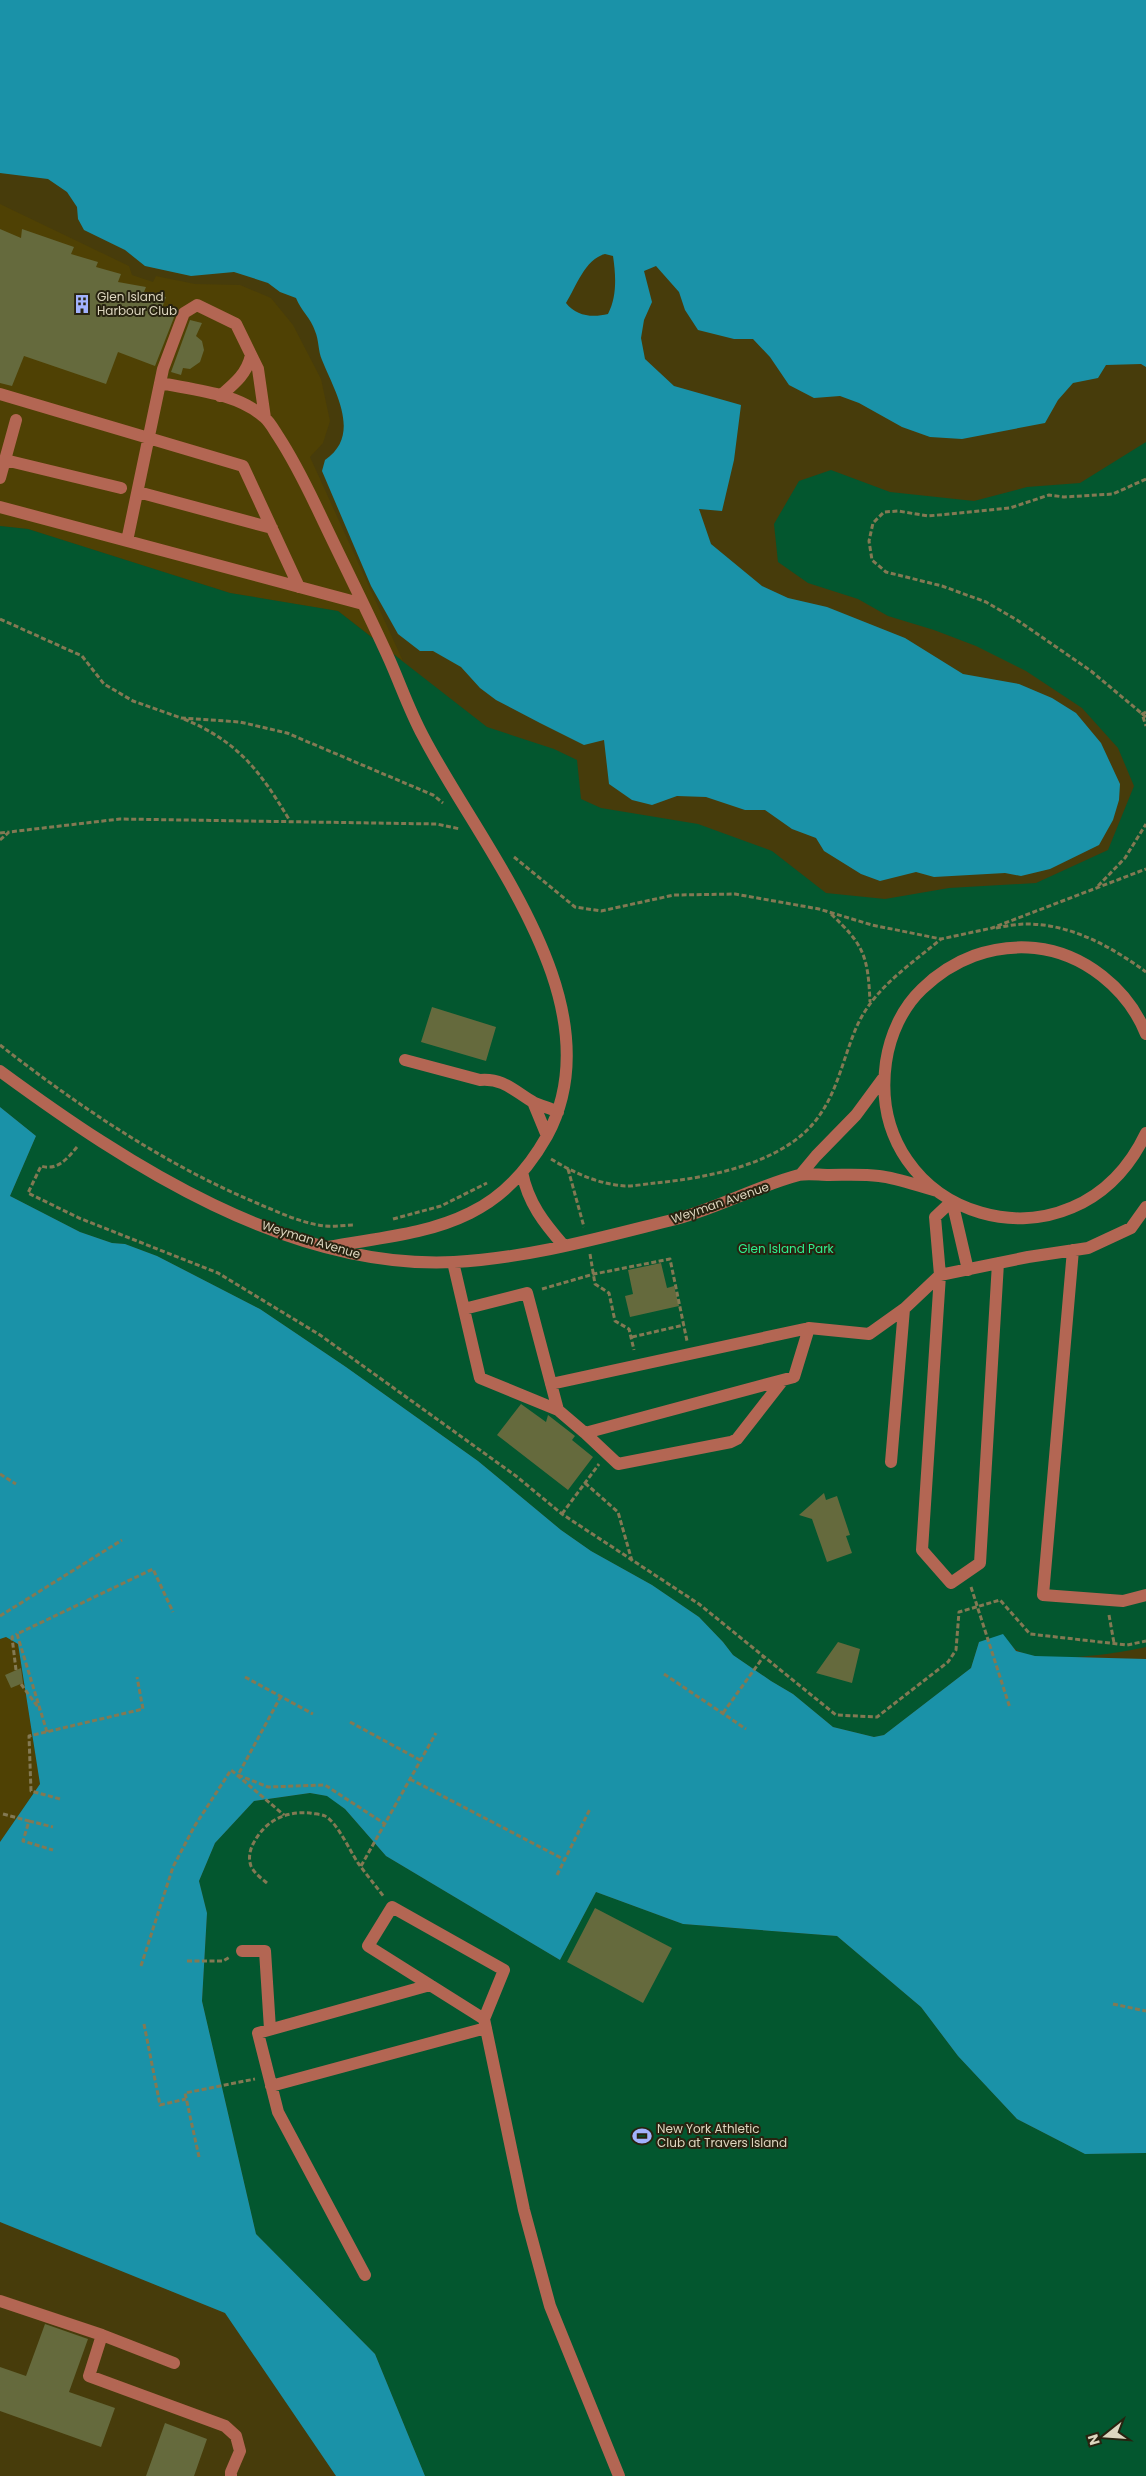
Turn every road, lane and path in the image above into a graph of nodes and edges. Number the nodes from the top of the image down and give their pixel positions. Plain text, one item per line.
1 (251, 355) junction
2 (160, 383) junction
3 (0, 394) edge
4 (220, 396) junction
5 (265, 418) junction
6 (16, 420) dead end
7 (150, 438) junction
8 (5, 460) junction
9 (0, 478) edge
10 (1146, 479) edge
11 (121, 488) dead end
12 (138, 492) junction
13 (0, 507) edge
14 (272, 528) junction
15 (127, 541) junction
16 (300, 587) junction
17 (363, 604) junction
18 (0, 619) edge
19 (1145, 714) edge
20 (181, 718) junction
21 (1146, 726) edge
22 (447, 806) dead end
23 (290, 821) junction
24 (1146, 824) edge
25 (9, 832) junction
26 (0, 833) edge
27 (482, 834) junction
28 (0, 840) edge
29 (510, 854) dead end
30 (1146, 869) edge
31 (1098, 886) junction
32 (830, 912) junction
33 (992, 928) junction
34 (941, 939) junction
35 (1146, 972) edge
36 (870, 1003) junction
37 (1146, 1034) edge
38 (0, 1045) edge
39 (405, 1060) dead end
40 (0, 1071) edge
41 (884, 1077) junction
42 (533, 1102) junction
43 (558, 1112) junction
44 (1146, 1132) edge
45 (547, 1136) junction
46 (77, 1148) dead end
47 (549, 1157) dead end
48 (568, 1169) junction
49 (522, 1172) junction
50 (801, 1174) junction
51 (490, 1181) dead end
52 (937, 1191) junction
53 (952, 1201) junction
54 (1146, 1207) edge
55 (386, 1220) dead end
56 (359, 1225) dead end
57 (584, 1227) dead end
58 (564, 1246) junction
59 (328, 1247) junction
60 (1073, 1250) junction
61 (590, 1254) dead end
62 (453, 1262) junction
63 (998, 1263) junction
64 (968, 1270) junction
65 (594, 1274) junction
66 (940, 1275) junction
67 (527, 1293) junction
68 (464, 1308) junction
69 (904, 1309) junction
70 (684, 1325) junction
71 (809, 1328) junction
72 (632, 1337) junction
73 (690, 1354) junction
74 (637, 1365) junction
75 (783, 1380) junction
76 (551, 1384) junction
77 (558, 1410) junction
78 (585, 1433) junction
79 (607, 1454) junction
80 (891, 1462) dead end
81 (0, 1474) edge
82 (585, 1483) junction
83 (16, 1484) dead end
84 (562, 1514) junction
85 (122, 1540) dead end
86 (632, 1562) junction
87 (1146, 1595) edge
88 (1106, 1600) junction
89 (976, 1606) junction
90 (173, 1612) dead end
91 (0, 1616) edge
92 (17, 1634) junction
93 (1146, 1641) edge
94 (1114, 1644) junction
95 (764, 1656) junction
96 (16, 1670) dead end
97 (664, 1674) dead end
98 (137, 1677) dead end
99 (245, 1677) dead end
100 (21, 1684) dead end
101 (281, 1696) junction
102 (1010, 1708) dead end
103 (41, 1712) junction
104 (722, 1713) junction
105 (313, 1714) dead end
106 (350, 1722) dead end
107 (746, 1729) dead end
108 (47, 1732) junction
109 (436, 1733) dead end
110 (420, 1760) junction
111 (238, 1775) junction
112 (410, 1779) junction
113 (60, 1799) dead end
114 (590, 1809) dead end
115 (3, 1814) dead end
116 (284, 1815) junction
117 (29, 1821) junction
118 (385, 1824) junction
119 (53, 1827) dead end
120 (53, 1850) dead end
121 (565, 1860) junction
122 (361, 1866) junction
123 (557, 1875) dead end
124 (267, 1882) dead end
125 (392, 1907) junction
126 (242, 1951) dead end
127 (187, 1961) dead end
128 (223, 1961) dead end
129 (141, 1966) dead end
130 (430, 1985) junction
131 (1113, 2004) dead end
132 (1146, 2011) edge
133 (144, 2024) dead end
134 (485, 2024) junction
135 (270, 2029) junction
136 (270, 2081) junction
137 (186, 2100) junction
138 (199, 2157) dead end
139 (365, 2275) dead end
140 (0, 2301) edge
141 (102, 2335) junction
142 (174, 2363) dead end
143 (232, 2476) edge
144 (618, 2476) edge

1 - 2 street
1 - 4 street
1 - 5 street
2 - 4 street
2 - 7 street
3 - 7 street
4 - 5 street
5 - 17 street
6 - 8 street
7 - 12 street
7 - 14 street
8 - 9 street
8 - 11 street
10 - 19 path
12 - 14 street
12 - 15 street
13 - 15 street
14 - 16 street
15 - 16 street
16 - 17 street
17 - 27 street
18 - 20 path
19 - 21 path
20 - 22 path
20 - 23 path
23 - 25 path
23 - 27 path
24 - 31 path
25 - 26 path
25 - 28 path
27 - 43 street
29 - 32 path
30 - 31 path
31 - 33 path
32 - 34 path
32 - 36 path
33 - 34 path
33 - 35 path
34 - 36 path
36 - 48 path
37 - 41 street
38 - 56 path
39 - 42 street
40 - 59 street, Weyman Avenue
41 - 50 street
41 - 52 street
42 - 43 street
42 - 45 street
43 - 45 street
44 - 53 street
45 - 49 street
46 - 84 path
47 - 48 path
48 - 57 path
49 - 58 street
49 - 59 street
50 - 52 street
50 - 58 street, Weyman Avenue
51 - 55 path
52 - 53 street
53 - 64 street
53 - 66 street
54 - 60 street
58 - 62 street, Weyman Avenue
59 - 62 street, Weyman Avenue
60 - 63 street
60 - 88 street
61 - 65 path
62 - 68 street
63 - 64 street
63 - 66 street
64 - 66 street
65 - 67 path
65 - 70 path
65 - 72 path
66 - 69 street
67 - 68 street
67 - 76 street
68 - 77 street
69 - 71 street
69 - 80 street
70 - 72 path
70 - 73 path
71 - 73 street
71 - 75 street
72 - 74 path
73 - 74 street
74 - 76 street
75 - 78 street
75 - 79 street
76 - 77 street
77 - 78 street
78 - 79 street
79 - 82 path
81 - 83 path
82 - 84 path
82 - 86 path
84 - 86 path
85 - 91 path
86 - 95 path
87 - 88 street
88 - 94 path
89 - 94 path
89 - 95 path
89 - 102 path
90 - 92 path
92 - 96 path
92 - 103 path
93 - 94 path
95 - 104 path
97 - 104 path
98 - 108 path
99 - 101 path
100 - 103 path
101 - 105 path
101 - 111 path
103 - 108 path
104 - 107 path
106 - 110 path
108 - 113 path
109 - 110 path
110 - 112 path
111 - 116 path
111 - 118 path
111 - 129 path
112 - 118 path
112 - 121 path
114 - 121 path
115 - 117 path
116 - 122 path
116 - 124 path
117 - 119 path
117 - 120 path
118 - 122 path
121 - 123 path
122 - 125 path
125 - 130 street
125 - 134 street
126 - 135 street
127 - 128 path
130 - 134 street
130 - 135 street
131 - 132 path
133 - 137 path
134 - 136 street
134 - 144 street
135 - 136 street
136 - 137 path
136 - 139 street
137 - 138 path
140 - 141 street
141 - 142 street
141 - 143 street

